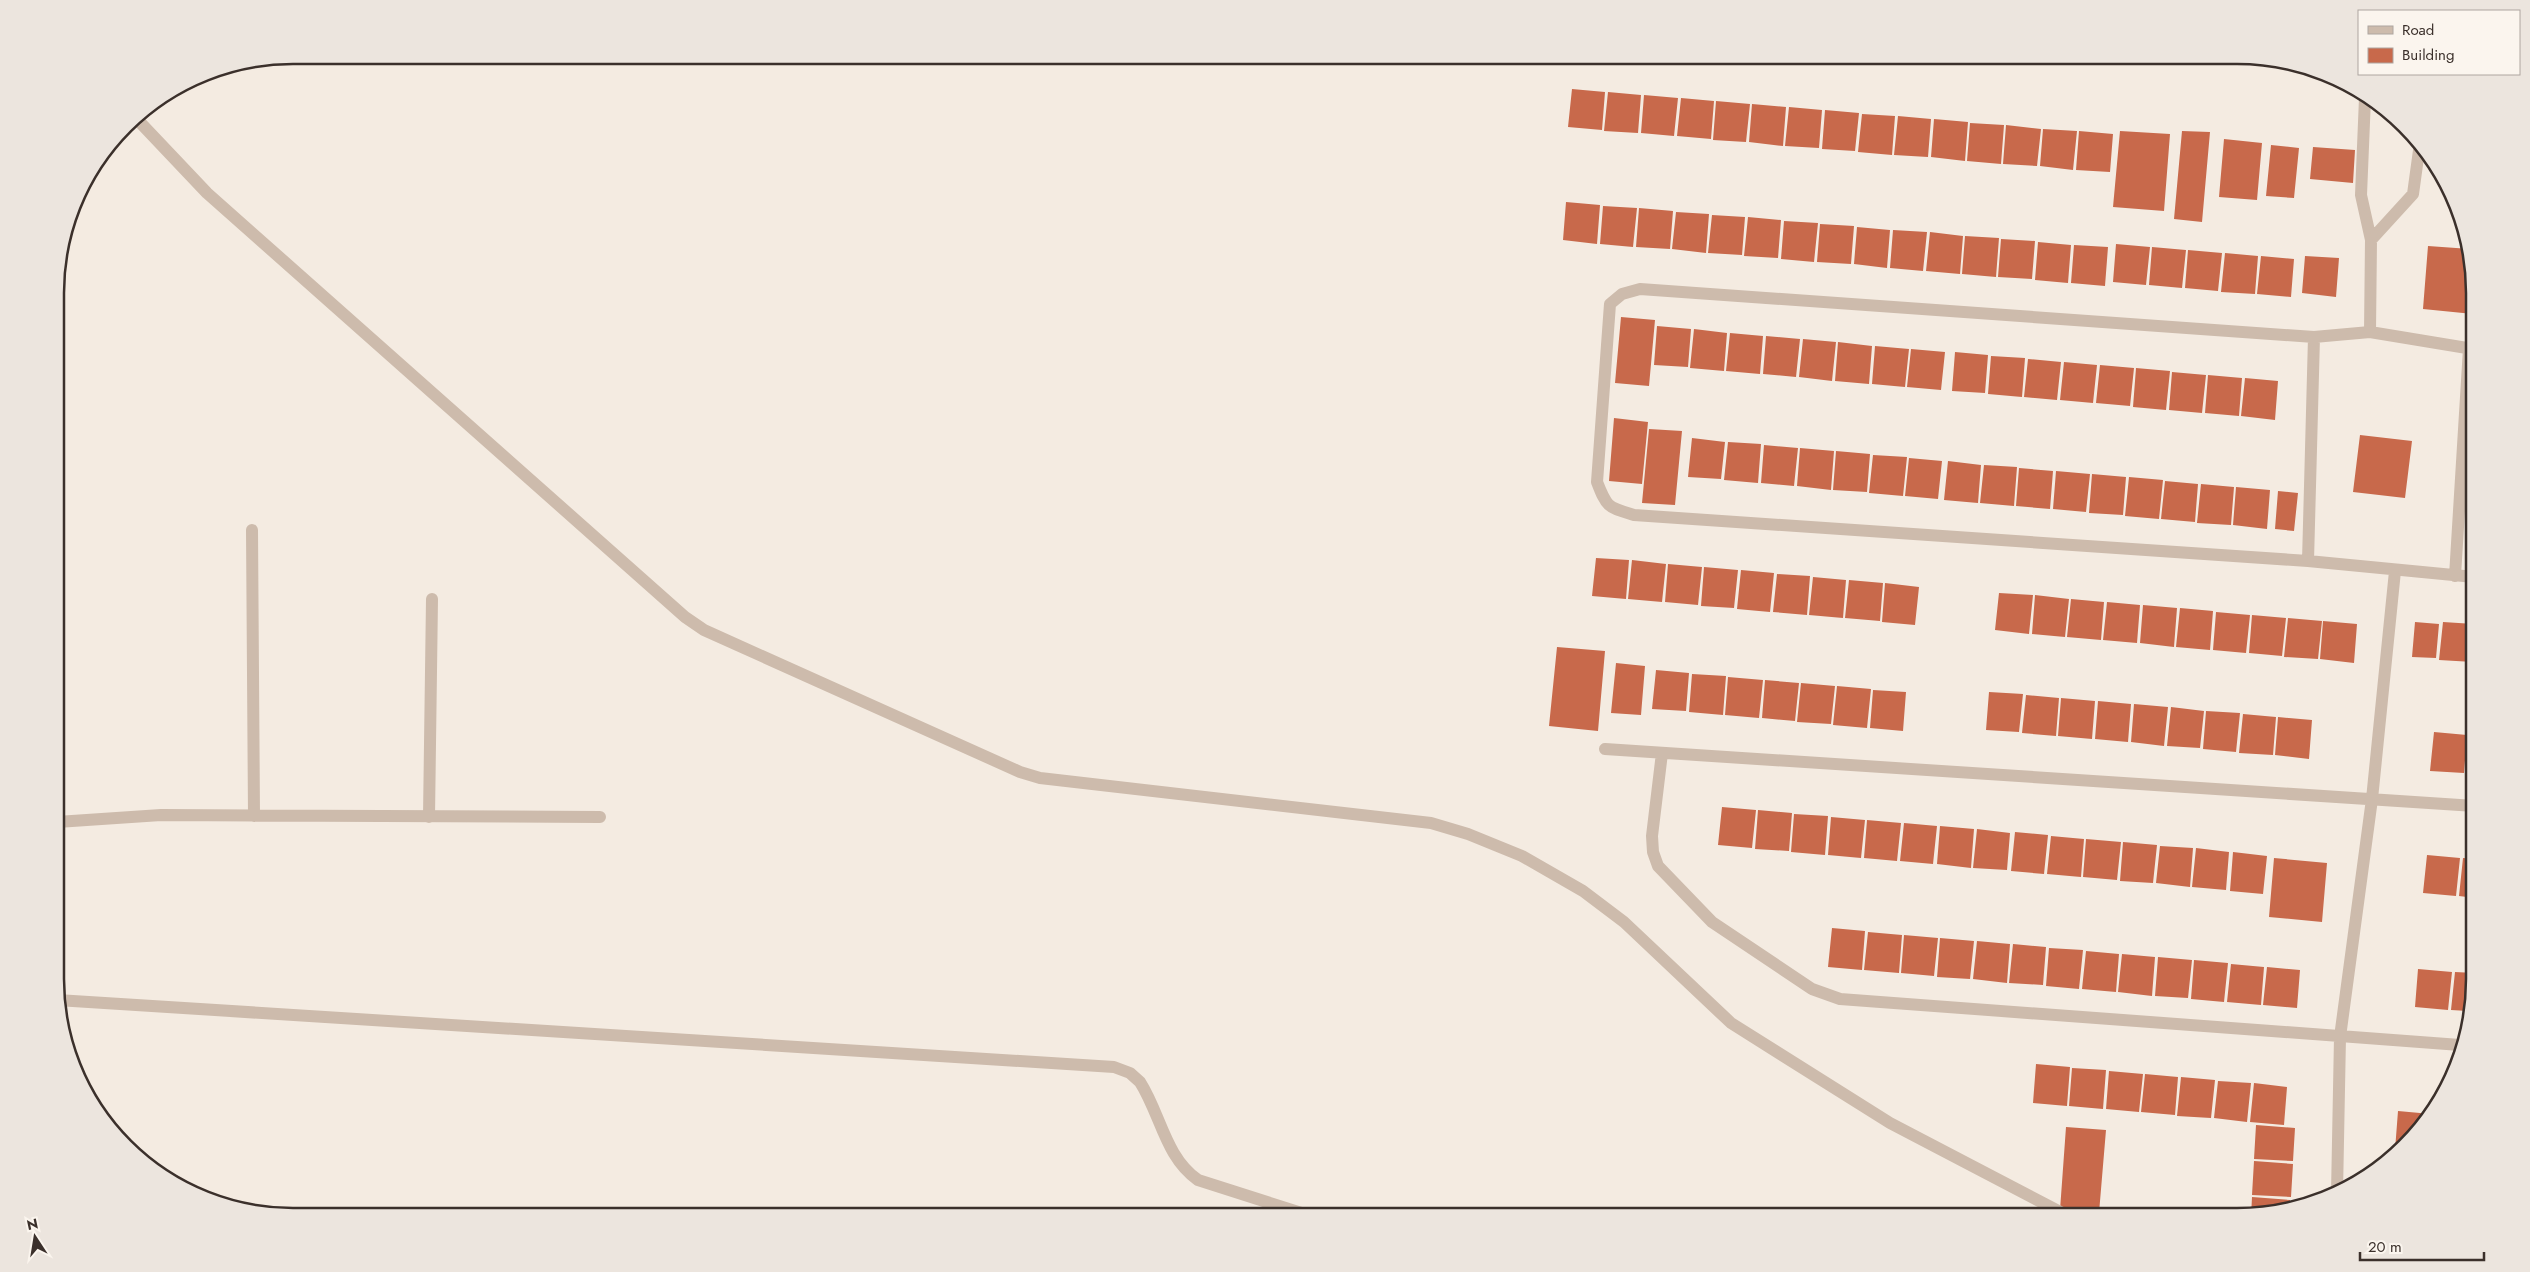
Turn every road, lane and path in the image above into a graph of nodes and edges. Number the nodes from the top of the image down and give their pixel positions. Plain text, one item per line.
1 (2366, 103) edge
2 (140, 123) edge
3 (2419, 153) edge
4 (2371, 240) junction
5 (2370, 332) junction
6 (2314, 337) junction
7 (2466, 348) edge
8 (2466, 420) edge
9 (252, 530) dead end
10 (2308, 561) junction
11 (2395, 571) junction
12 (2455, 576) junction
13 (2466, 577) edge
14 (432, 599) dead end
15 (1606, 749) dead end
16 (1662, 753) junction
17 (2372, 799) junction
18 (2466, 805) edge
19 (254, 816) junction
20 (429, 817) junction
21 (600, 817) dead end
22 (64, 822) edge
23 (65, 1000) edge
24 (2340, 1036) junction
25 (2456, 1045) edge
26 (2337, 1186) edge
27 (1286, 1208) edge
28 (2055, 1208) edge

1 - 4 street
2 - 28 street
3 - 4 street
4 - 5 street
5 - 6 street
5 - 7 street
6 - 10 street
6 - 10 street
8 - 12 street
9 - 19 street
10 - 11 street
11 - 12 street
11 - 17 street
12 - 13 street
14 - 20 street
15 - 16 street
16 - 17 street
16 - 24 street
17 - 18 street
17 - 24 street
19 - 20 street
19 - 22 street
20 - 21 street
23 - 27 street
24 - 25 street
24 - 26 street

